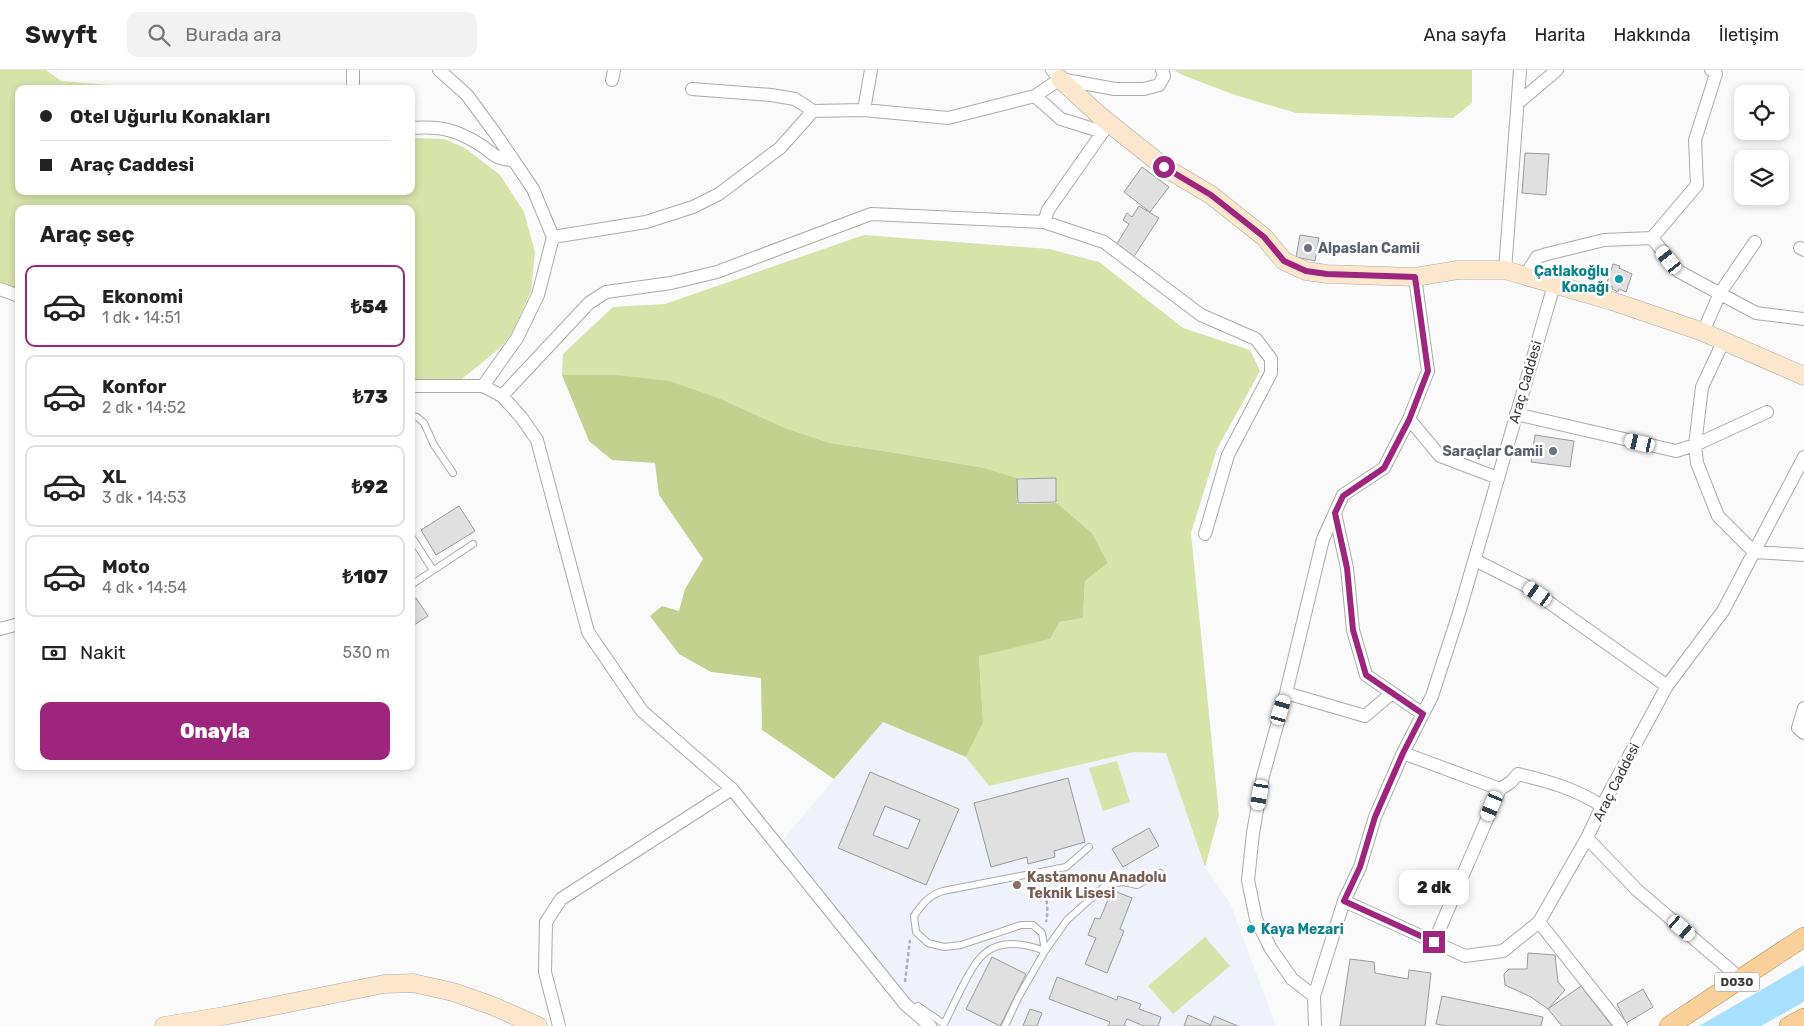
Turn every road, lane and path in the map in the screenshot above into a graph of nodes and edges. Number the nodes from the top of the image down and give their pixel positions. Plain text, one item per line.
1 (353, 70) edge
2 (439, 70) edge
3 (871, 70) edge
4 (1162, 70) edge
5 (1520, 70) edge
6 (1557, 70) edge
7 (1711, 70) edge
8 (1056, 74) edge
9 (353, 85) edge
10 (692, 89) dead end
11 (1035, 96) junction
12 (1518, 103) junction
13 (864, 110) junction
14 (813, 111) junction
15 (1106, 127) junction
16 (415, 128) edge
17 (513, 160) junction
18 (1044, 222) junction
19 (553, 237) junction
20 (1652, 238) junction
21 (1755, 242) dead end
22 (1505, 270) junction
23 (1524, 276) junction
24 (1415, 277) junction
25 (1554, 285) junction
26 (0, 288) edge
27 (1720, 293) junction
28 (15, 294) edge
29 (1804, 319) edge
30 (1703, 332) junction
31 (1724, 340) junction
32 (1804, 376) edge
33 (415, 386) edge
34 (482, 386) junction
35 (502, 396) junction
36 (1767, 412) dead end
37 (1516, 414) junction
38 (415, 416) edge
39 (1409, 420) junction
40 (1695, 445) junction
41 (1804, 457) edge
42 (453, 473) dead end
43 (1498, 478) junction
44 (1335, 513) junction
45 (1205, 534) dead end
46 (415, 542) edge
47 (473, 544) dead end
48 (1754, 552) junction
49 (1804, 555) edge
50 (1474, 560) junction
51 (433, 570) junction
52 (415, 582) edge
53 (15, 625) edge
54 (0, 630) edge
55 (1667, 686) junction
56 (1286, 693) junction
57 (1392, 693) junction
58 (1804, 708) edge
59 (1423, 714) junction
60 (1804, 732) edge
61 (1403, 753) junction
62 (732, 789) junction
63 (1500, 789) junction
64 (1602, 806) junction
65 (1587, 838) junction
66 (1089, 847) dead end
67 (1041, 871) junction
68 (1160, 873) dead end
69 (1344, 901) junction
70 (1539, 922) junction
71 (916, 932) junction
72 (1042, 933) junction
73 (1804, 937) edge
74 (1434, 942) junction
75 (1045, 951) junction
76 (1741, 979) junction
77 (905, 987) dead end
78 (1314, 996) junction
79 (918, 1006) dead end
80 (1804, 1018) edge
81 (164, 1026) edge
82 (538, 1026) edge
83 (559, 1026) edge
84 (930, 1026) edge
85 (1005, 1026) edge
86 (1315, 1026) edge
87 (1622, 1026) edge
88 (1669, 1026) edge
89 (1790, 1026) edge

1 - 9 street
2 - 17 street
3 - 13 street
4 - 8 street
5 - 12 street
6 - 12 street
7 - 20 street
8 - 11 street
8 - 15 main road
10 - 14 street
11 - 13 street
11 - 15 street
12 - 22 street
13 - 14 street
14 - 19 street
15 - 18 street
15 - 24 main road
16 - 17 street
17 - 19 street
18 - 35 street
18 - 45 street
19 - 34 street
20 - 23 street
20 - 27 street
21 - 27 street
22 - 23 main road
22 - 24 main road
23 - 25 main road
24 - 39 street
25 - 30 main road
25 - 37 street, Araç Caddesi
26 - 28 street
27 - 29 street
27 - 30 street
30 - 31 main road
31 - 32 main road
31 - 40 street
33 - 34 street
34 - 35 street
35 - 62 street
36 - 40 street
37 - 40 street
37 - 43 street, Araç Caddesi
38 - 42 lane
39 - 43 street
39 - 44 street
40 - 48 street
41 - 48 street, Araç Caddesi
43 - 50 street, Araç Caddesi
44 - 56 street
44 - 57 street
46 - 51 lane
47 - 51 lane
48 - 49 street
48 - 55 street, Araç Caddesi
50 - 55 street
50 - 59 street, Araç Caddesi
51 - 52 lane
53 - 54 street
55 - 64 street, Araç Caddesi
56 - 57 street
56 - 78 street
57 - 59 street
58 - 60 street
59 - 61 street, Araç Caddesi
61 - 63 street
61 - 69 street, Araç Caddesi
62 - 83 street
62 - 84 street
63 - 64 street
63 - 74 street
64 - 65 street, Araç Caddesi
65 - 70 street, Araç Caddesi
65 - 76 street
66 - 67 lane
67 - 71 lane
67 - 72 path
68 - 75 lane
69 - 74 street, Araç Caddesi
69 - 78 street, Araç Caddesi
70 - 74 street, Araç Caddesi
70 - 87 street
71 - 72 lane
71 - 77 path
72 - 75 lane
73 - 76 main road, D030
75 - 79 lane
75 - 85 lane
76 - 88 main road, D030
78 - 86 street, Araç Caddesi
80 - 89 main road
81 - 82 main road

